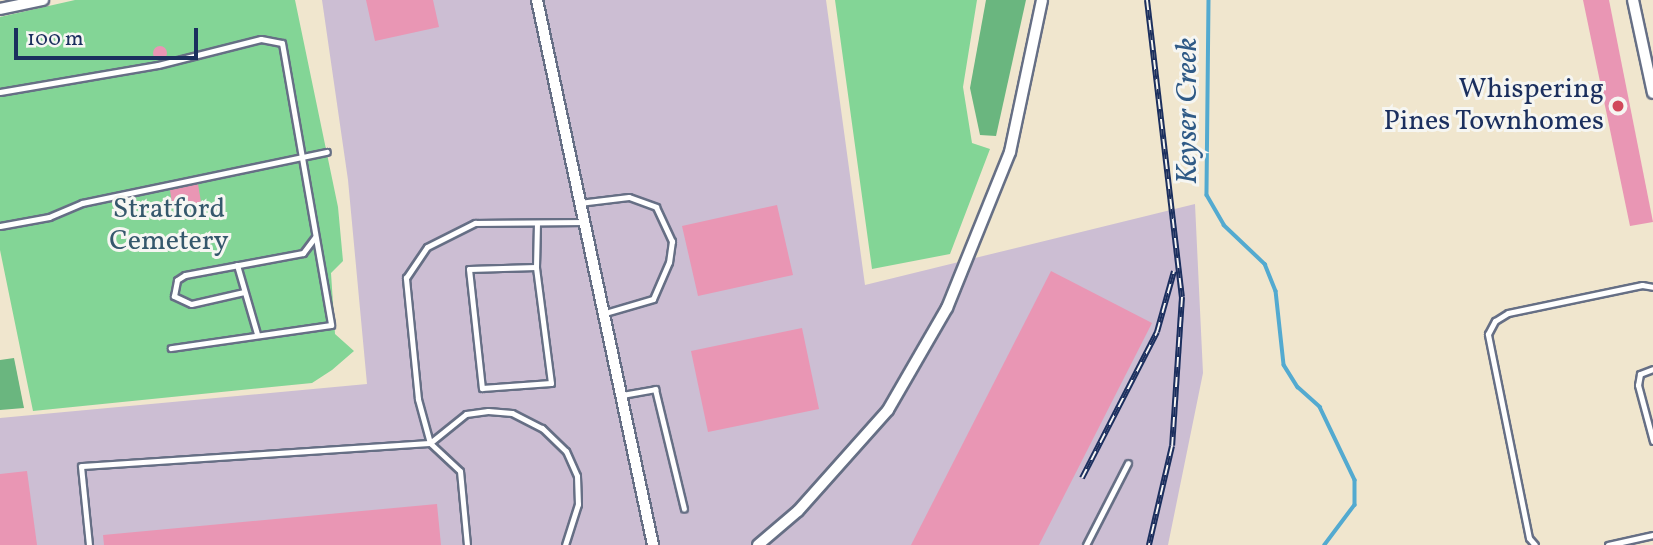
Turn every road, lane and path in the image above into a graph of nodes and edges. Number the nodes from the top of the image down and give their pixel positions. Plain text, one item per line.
1 (43, 0) edge
2 (537, 0) edge
3 (1042, 0) edge
4 (1633, 0) edge
5 (0, 9) edge
6 (0, 92) edge
7 (1653, 93) edge
8 (327, 152) dead end
9 (303, 156) junction
10 (579, 204) junction
11 (583, 222) junction
12 (537, 223) junction
13 (0, 226) edge
14 (316, 234) junction
15 (237, 265) junction
16 (536, 267) junction
17 (1653, 287) edge
18 (244, 292) junction
19 (602, 314) junction
20 (257, 334) junction
21 (171, 348) dead end
22 (1653, 369) edge
23 (619, 396) junction
24 (1653, 441) edge
25 (430, 443) junction
26 (1128, 463) dead end
27 (684, 509) dead end
28 (1653, 535) edge
29 (89, 545) edge
30 (467, 545) edge
31 (565, 545) edge
32 (653, 545) edge
33 (758, 545) edge
34 (1086, 545) edge
35 (1535, 545) edge
36 (1608, 545) edge

1 - 5 street
2 - 10 street
3 - 33 street
4 - 7 street
6 - 9 lane
8 - 9 lane
9 - 13 lane
9 - 14 lane
10 - 11 street
10 - 19 lane
11 - 12 lane
11 - 19 street
12 - 16 lane
12 - 25 lane
14 - 15 lane
14 - 20 lane
15 - 18 lane
15 - 18 lane
16 - 16 lane
17 - 35 lane
18 - 20 lane
19 - 23 street
20 - 21 lane
22 - 24 lane
23 - 27 lane
23 - 32 street
25 - 29 lane
25 - 30 lane
25 - 31 lane
26 - 34 lane
28 - 36 lane

